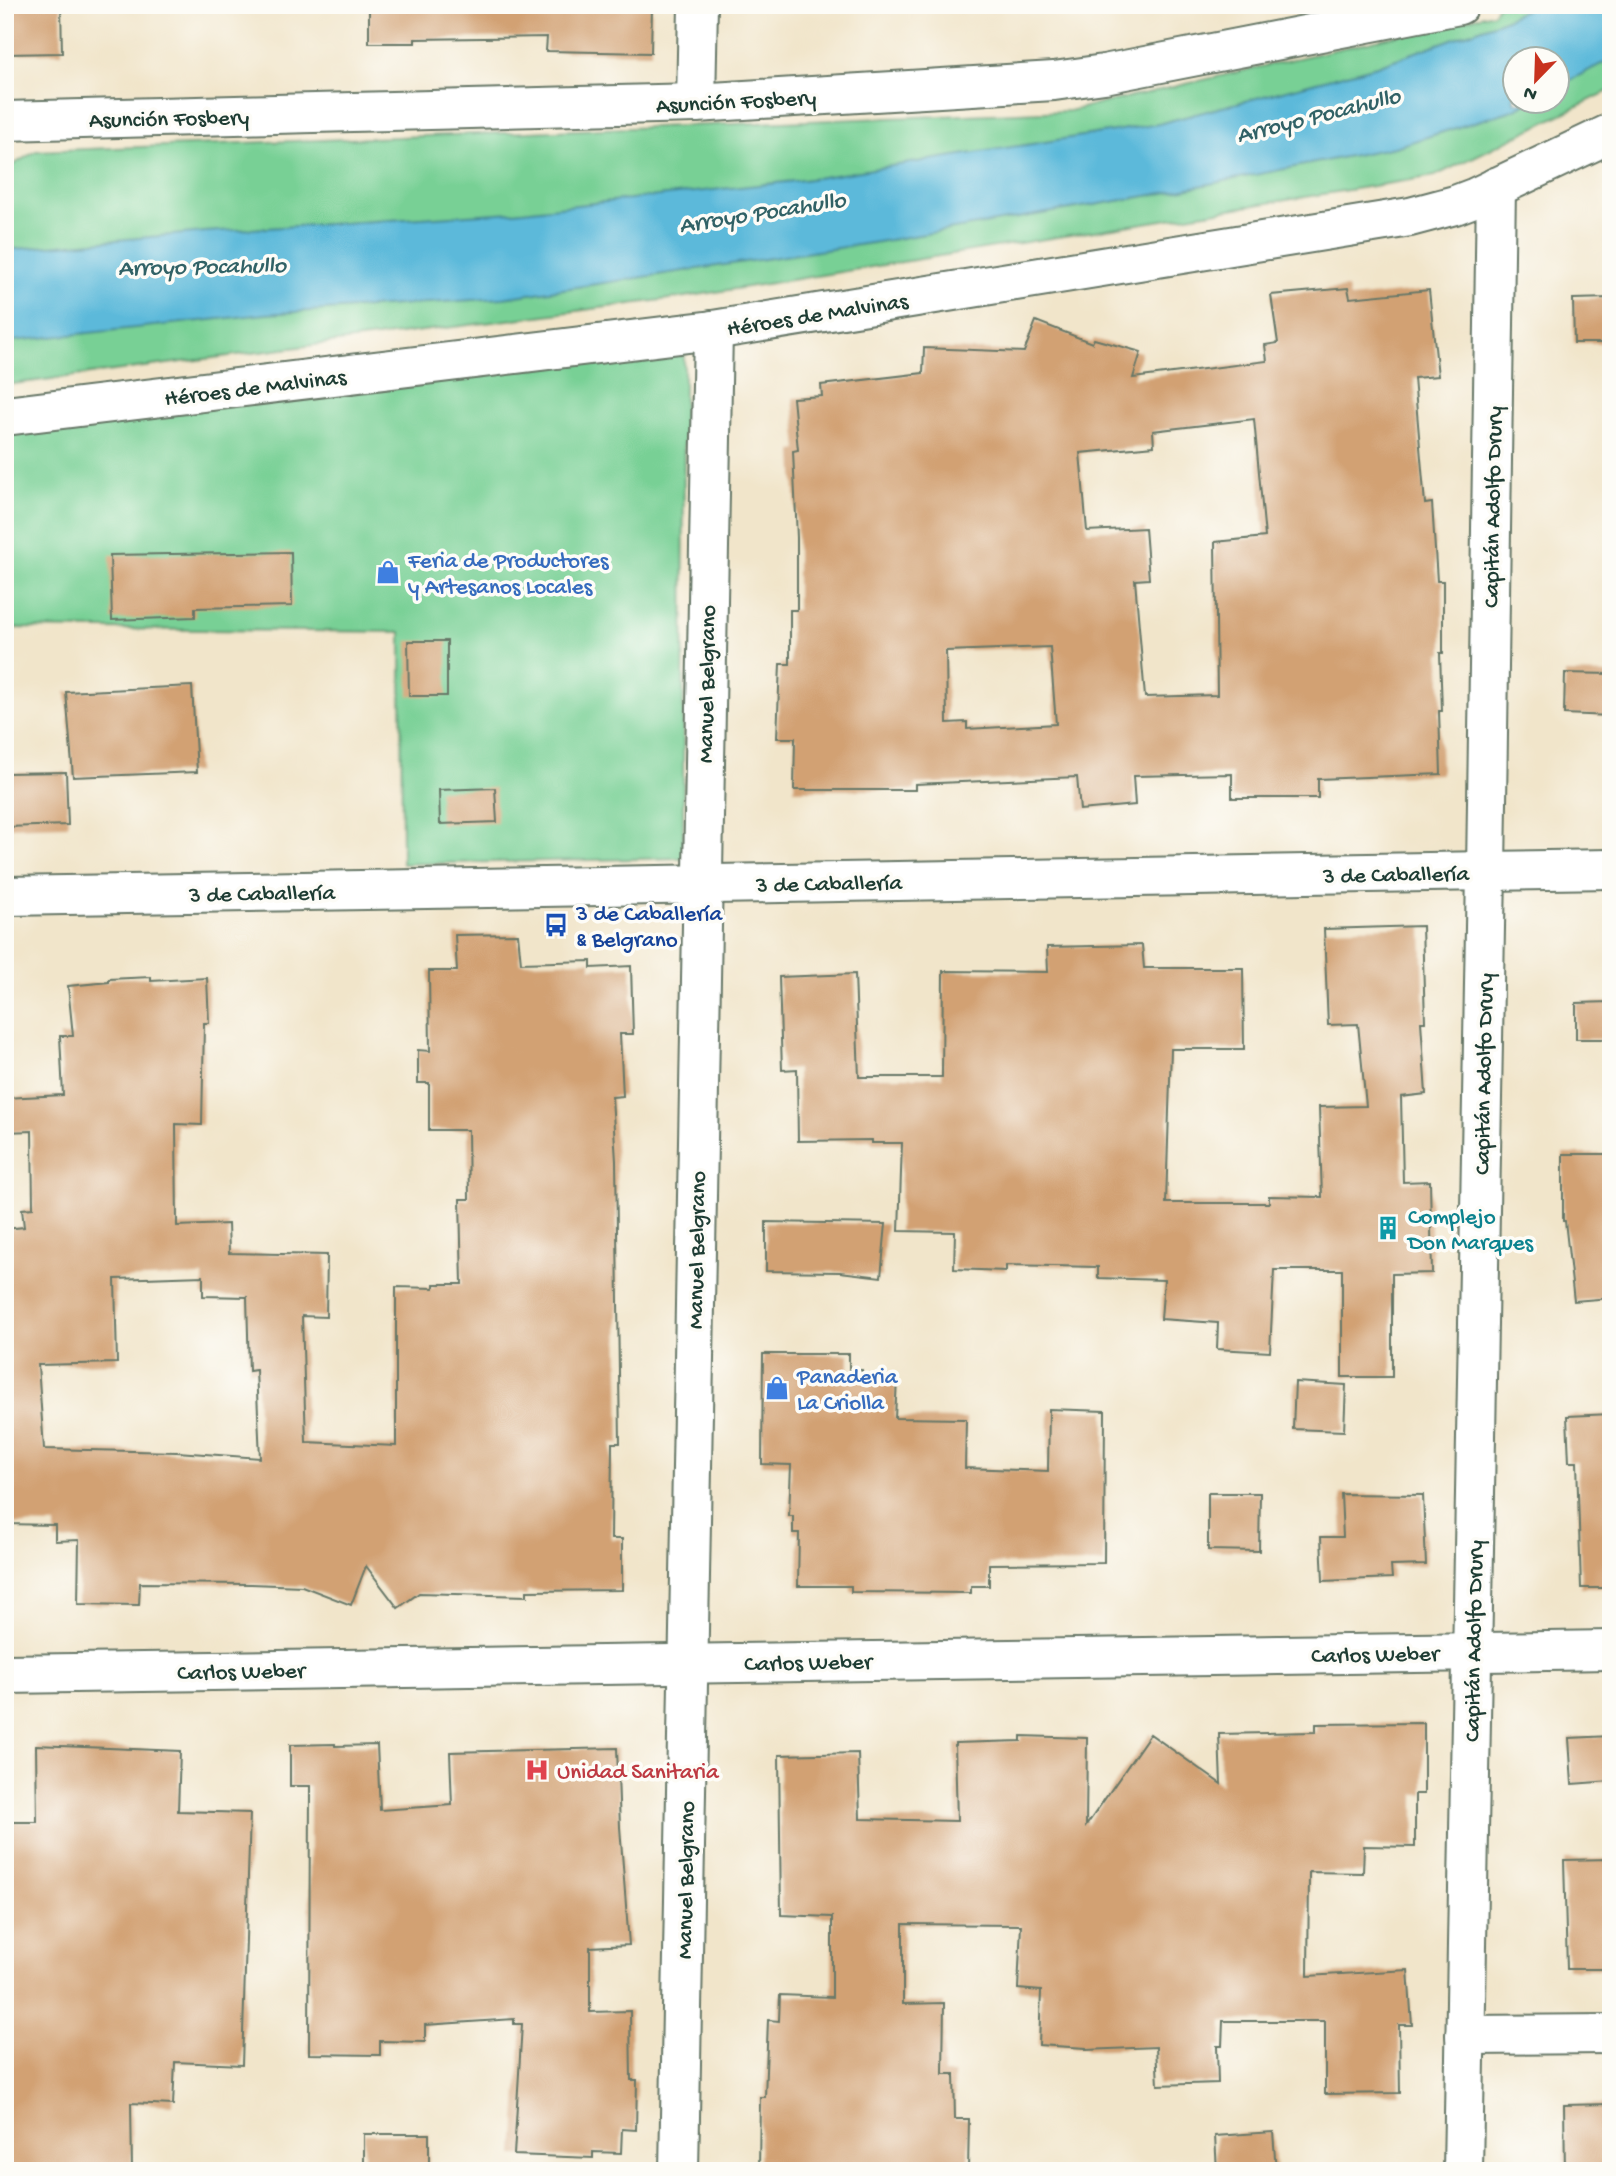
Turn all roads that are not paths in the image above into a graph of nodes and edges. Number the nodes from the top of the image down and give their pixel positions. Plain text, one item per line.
1 (698, 5) edge
2 (1459, 5) edge
3 (696, 103) junction
4 (5, 121) edge
5 (1611, 133) edge
6 (1496, 187) junction
7 (713, 330) junction
8 (5, 416) edge
9 (1611, 869) edge
10 (1486, 871) junction
11 (701, 885) junction
12 (5, 896) edge
13 (1611, 1650) edge
14 (1472, 1652) junction
15 (688, 1663) junction
16 (5, 1674) edge
17 (1611, 2034) edge
18 (1465, 2035) junction
19 (679, 2171) edge
20 (1463, 2171) edge

1 - 3 street
2 - 3 street, Asunción Fosbery
3 - 4 street, Asunción Fosbery
5 - 6 street, Héroes de Malvinas
6 - 7 street, Héroes de Malvinas
6 - 10 street, Capitán Adolfo Drury
7 - 8 street, Héroes de Malvinas
7 - 11 street, Manuel Belgrano
9 - 10 street, 3 de Caballería
10 - 11 street, 3 de Caballería
10 - 14 street, Capitán Adolfo Drury
11 - 12 street, 3 de Caballería
11 - 15 street, Manuel Belgrano
13 - 14 street, Carlos Weber
14 - 15 street, Carlos Weber
14 - 18 street, Capitán Adolfo Drury
15 - 16 street, Carlos Weber
15 - 19 street, Manuel Belgrano
17 - 18 street
18 - 20 street, Capitán Adolfo Drury

